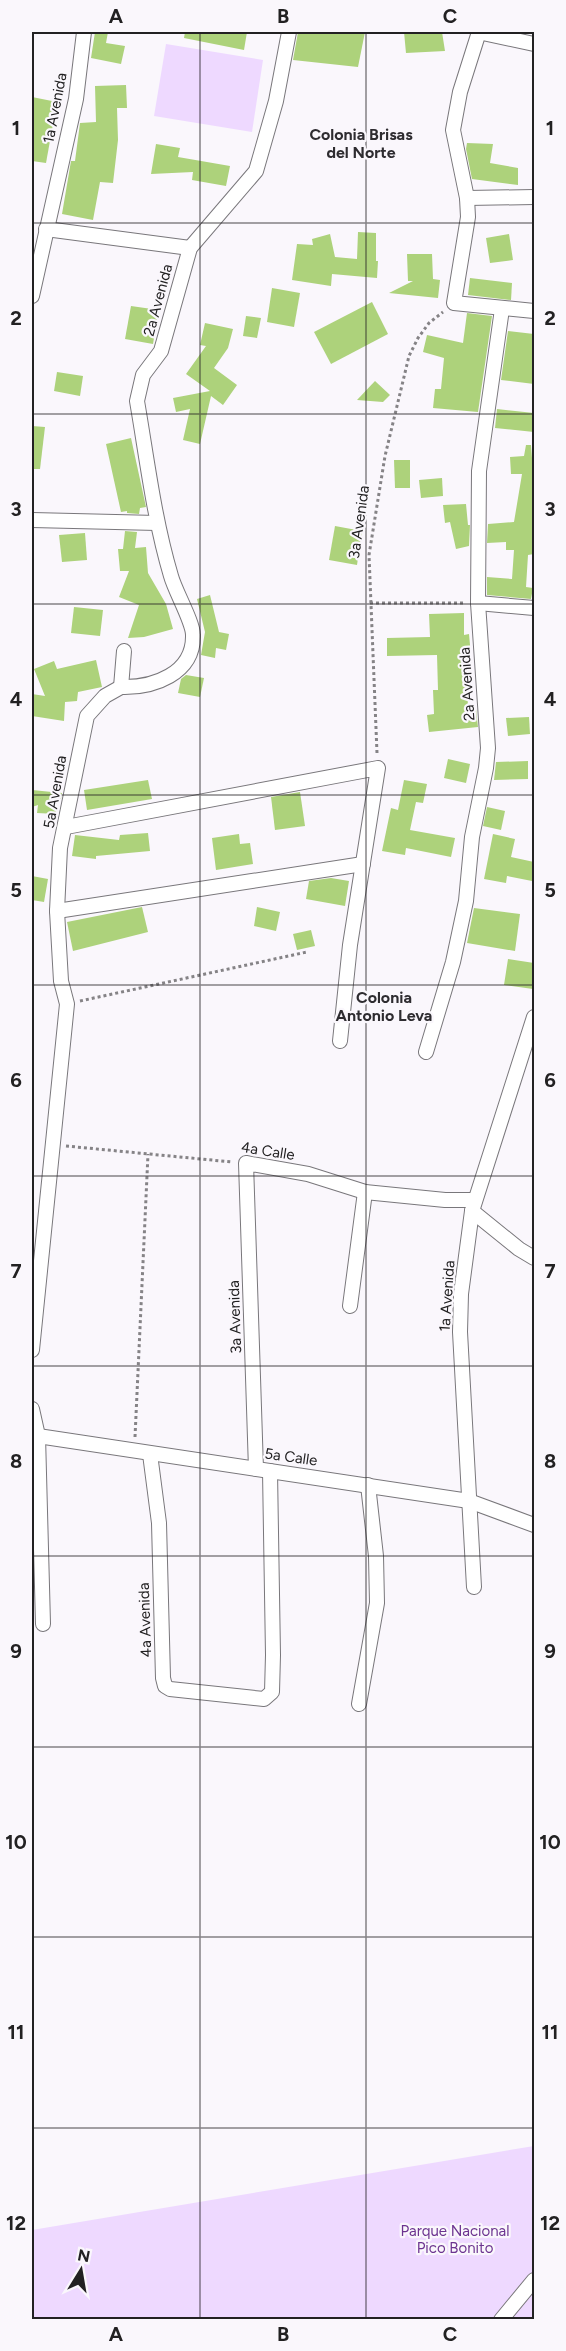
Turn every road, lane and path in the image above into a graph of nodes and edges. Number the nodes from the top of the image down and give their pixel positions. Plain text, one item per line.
1 (84, 32) edge
2 (289, 32) edge
3 (478, 32) edge
4 (534, 44) edge
5 (534, 197) edge
6 (467, 198) junction
7 (46, 229) junction
8 (190, 248) junction
9 (32, 296) edge
10 (454, 303) junction
11 (502, 309) junction
12 (534, 311) edge
13 (32, 520) edge
14 (157, 523) junction
15 (370, 603) junction
16 (478, 603) junction
17 (534, 608) edge
18 (124, 651) dead end
19 (121, 687) junction
20 (378, 768) junction
21 (66, 828) junction
22 (363, 864) junction
23 (57, 911) junction
24 (307, 952) dead end
25 (67, 1004) junction
26 (534, 1017) edge
27 (340, 1041) dead end
28 (426, 1052) dead end
29 (52, 1145) junction
30 (148, 1154) junction
31 (246, 1163) junction
32 (366, 1192) junction
33 (474, 1206) junction
34 (534, 1258) edge
35 (350, 1306) dead end
36 (32, 1350) edge
37 (32, 1409) edge
38 (38, 1436) junction
39 (135, 1451) junction
40 (150, 1454) junction
41 (263, 1470) junction
42 (368, 1485) junction
43 (469, 1501) junction
44 (534, 1525) edge
45 (474, 1587) dead end
46 (43, 1624) dead end
47 (264, 1699) joint
48 (359, 1704) dead end
49 (534, 2280) edge
50 (501, 2319) edge

1 - 7 street, 1a Avenida
2 - 8 street, 2a Avenida
3 - 4 street
3 - 6 street
5 - 6 street
6 - 10 street
7 - 8 street
7 - 9 street, 1a Avenida
8 - 14 street, 2a Avenida
10 - 11 street
10 - 15 path, 3a Avenida
11 - 12 street
11 - 16 street, 2a Avenida
13 - 14 street
14 - 19 street, 2a Avenida
15 - 16 path
15 - 20 path, 3a Avenida
16 - 17 street
16 - 28 street, 2a Avenida
18 - 19 street
19 - 21 street, 5a Avenida
20 - 21 street
20 - 22 street
21 - 23 street, 5a Avenida
22 - 23 street
22 - 27 street
23 - 25 street, 5a Avenida
24 - 25 path
25 - 29 street, 5a Avenida
26 - 33 street, 1a Avenida
29 - 30 path, 4a Calle
29 - 36 street, 5a Avenida
30 - 31 path, 4a Calle
30 - 39 path
31 - 32 street, 4a Calle
31 - 41 street, 3a Avenida
32 - 33 street, 4a Calle
32 - 35 street
33 - 34 street
33 - 43 street, 1a Avenida
37 - 38 street
38 - 39 street, 5a Calle
38 - 46 street
39 - 40 street, 5a Calle
40 - 41 street, 5a Calle
40 - 47 street, 4a Avenida
41 - 42 street, 5a Calle
41 - 47 street, 3a Avenida
42 - 43 street, 5a Calle
42 - 48 street
43 - 44 street, 5a Calle
43 - 45 street, 1a Avenida
49 - 50 street

